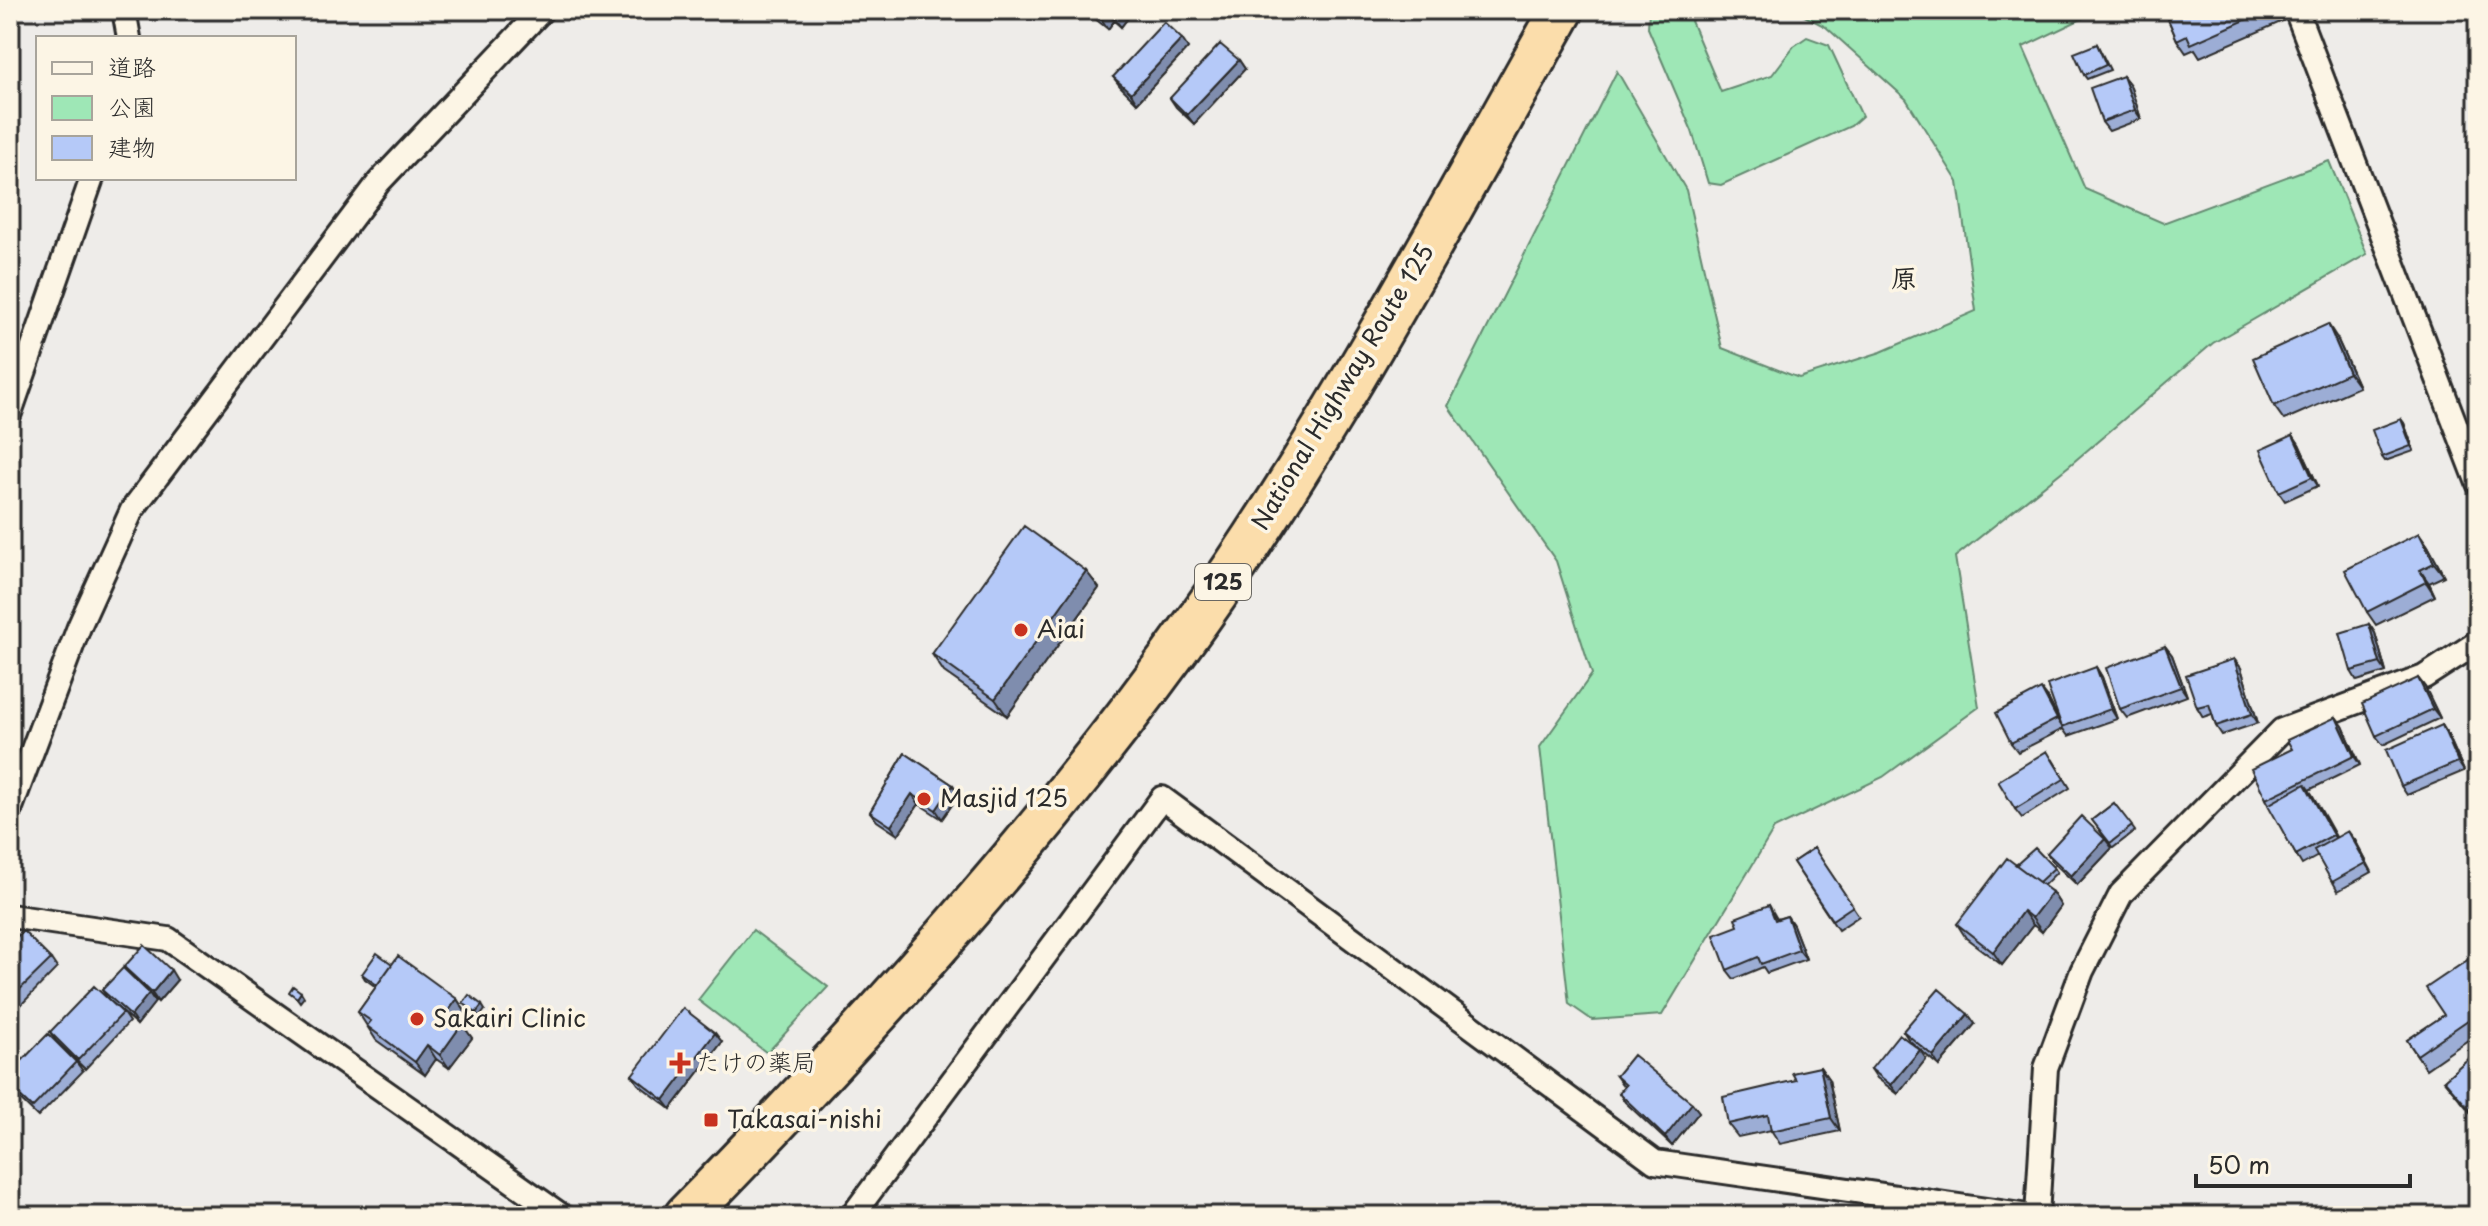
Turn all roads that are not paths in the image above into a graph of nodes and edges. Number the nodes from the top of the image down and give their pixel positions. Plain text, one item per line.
1 (124, 10) edge
2 (542, 10) edge
3 (1562, 10) edge
4 (2296, 10) edge
5 (129, 36) edge
6 (91, 180) edge
7 (10, 413) edge
8 (2478, 483) edge
9 (2478, 642) edge
10 (10, 810) edge
11 (10, 916) edge
12 (562, 1216) edge
13 (686, 1216) edge
14 (852, 1216) edge
15 (2028, 1216) edge
16 (2037, 1216) edge

1 - 5 street
2 - 10 street
3 - 13 highway, National Highway Route 125 / 125
4 - 8 street
6 - 7 street
9 - 16 street
11 - 12 street
14 - 15 street

